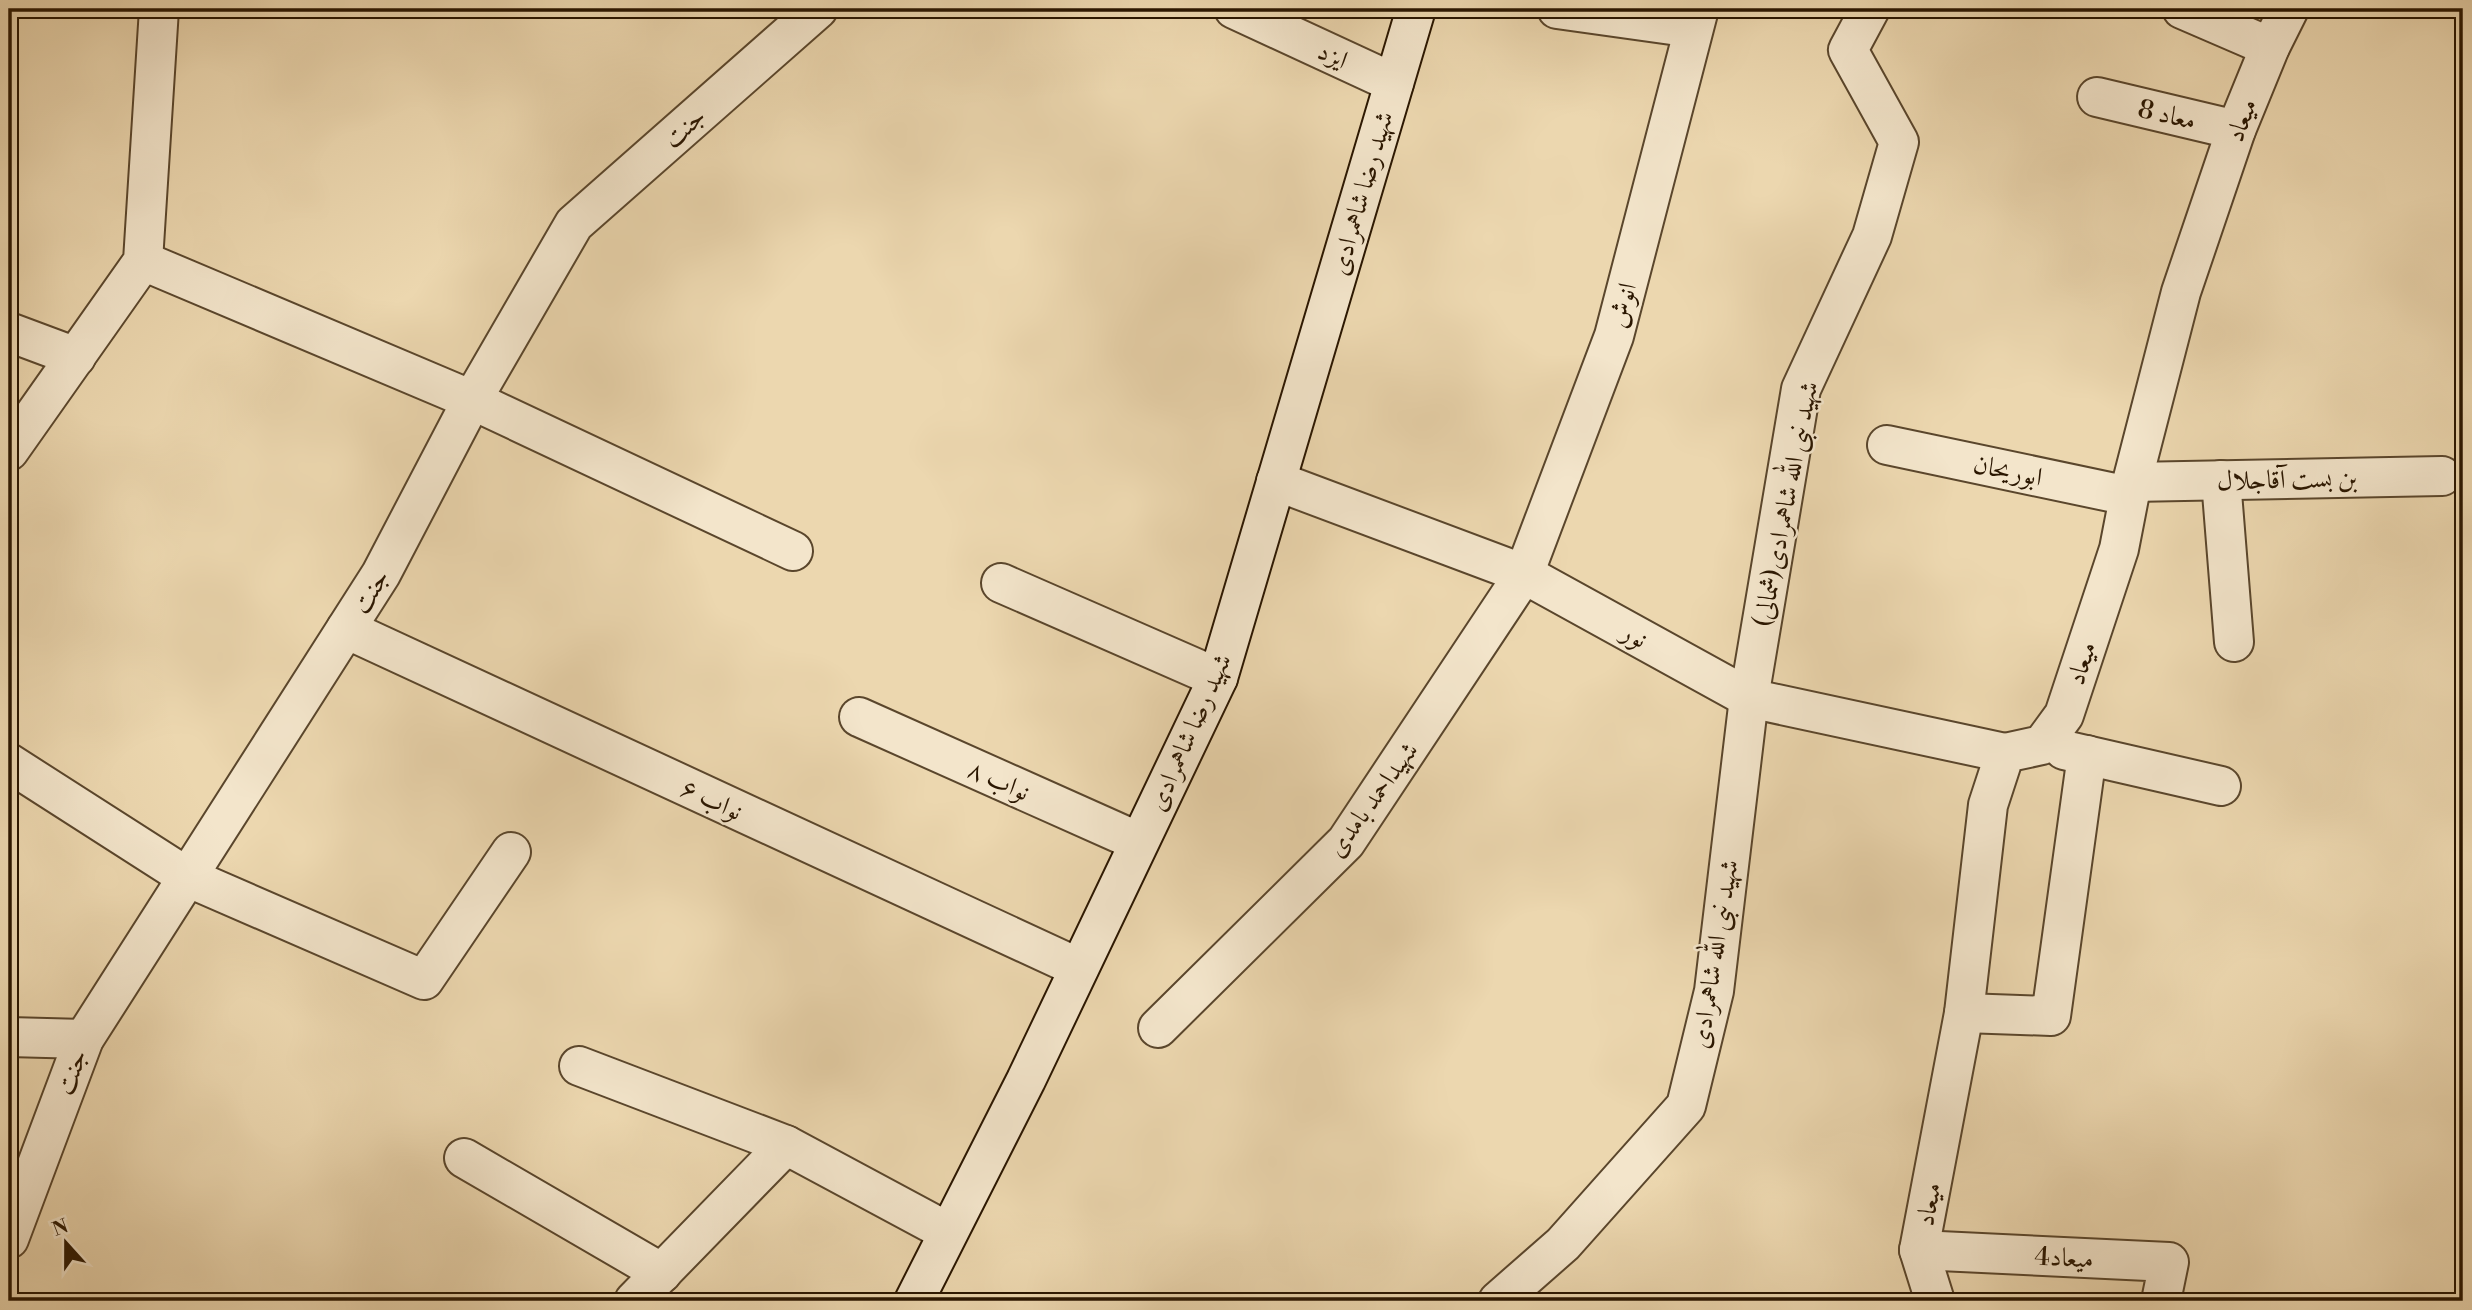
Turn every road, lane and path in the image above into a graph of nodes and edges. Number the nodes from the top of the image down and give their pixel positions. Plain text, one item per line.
1 (159, 9) edge
2 (818, 9) edge
3 (1234, 9) edge
4 (1416, 9) edge
5 (1557, 9) edge
6 (1870, 9) edge
7 (2182, 9) edge
8 (2289, 9) edge
9 (1696, 18) edge
10 (2270, 47) junction
11 (1394, 83) junction
12 (2097, 97) dead end
13 (2236, 130) junction
14 (143, 261) junction
15 (9, 331) edge
16 (76, 357) junction
17 (472, 400) junction
18 (1887, 445) dead end
19 (9, 451) edge
20 (2442, 476) dead end
21 (2221, 480) junction
22 (1276, 481) junction
23 (2130, 489) junction
24 (793, 551) dead end
25 (1524, 574) junction
26 (1001, 583) dead end
27 (346, 629) junction
28 (2234, 642) dead end
29 (1218, 678) junction
30 (1749, 698) junction
31 (859, 717) dead end
32 (2042, 745) junction
33 (2005, 753) junction
34 (2087, 755) junction
35 (9, 763) edge
36 (2221, 786) dead end
37 (1139, 842) junction
38 (511, 852) dead end
39 (187, 877) junction
40 (1079, 968) junction
41 (1964, 1013) junction
42 (1158, 1028) dead end
43 (9, 1037) edge
44 (84, 1039) junction
45 (579, 1066) dead end
46 (786, 1145) junction
47 (464, 1158) dead end
48 (948, 1232) junction
49 (9, 1240) edge
50 (1919, 1250) junction
51 (662, 1273) junction
52 (634, 1301) edge
53 (914, 1301) edge
54 (1498, 1301) edge
55 (1934, 1301) edge
56 (2161, 1301) edge

1 - 14 street
2 - 17 street, جنت
3 - 11 street, ایزد
4 - 11 street, شهید رضا شاهمرادی
5 - 9 street
6 - 30 street, شهید نبی الله شاهمرادی(شمالی)
7 - 10 street
8 - 10 street, میعاد
9 - 25 street, انوش
10 - 13 street, میعاد
11 - 22 street, شهید رضا شاهمرادی
12 - 13 street, معاد 8
13 - 23 street, میعاد
14 - 16 street
14 - 17 street
15 - 16 street
16 - 19 street
17 - 24 street
17 - 27 street, جنت
18 - 23 street, ابوریحان
20 - 21 street, بن بست آقاجلال
21 - 23 street, بن بست آقاجلال
21 - 28 street
22 - 25 street, نور
22 - 29 street, شهید رضا شاهمرادی
23 - 32 street, میعاد
25 - 30 street, نور
25 - 42 street, شهیداحمد بامدی
26 - 29 street
27 - 39 street, جنت
27 - 40 street, نواب ۶
29 - 37 street, شهید رضا شاهمرادی
30 - 33 street, نور
30 - 54 street, شهید نبی الله شاهمرادی
31 - 37 street, نواب ۸
32 - 33 street
32 - 34 street
33 - 41 street, میعاد
34 - 36 street
34 - 41 street
35 - 39 street
37 - 40 street, شهید رضا شاهمرادی
38 - 39 street
39 - 44 street, جنت
40 - 48 street, شهید رضا شاهمرادی
41 - 50 street, میعاد
43 - 44 street
44 - 49 street, جنت
45 - 46 street
46 - 48 street
46 - 51 street
47 - 51 street
48 - 53 street, شهید رضا شاهمرادی
50 - 55 street, میعاد
50 - 56 street, میعاد4
51 - 52 street

